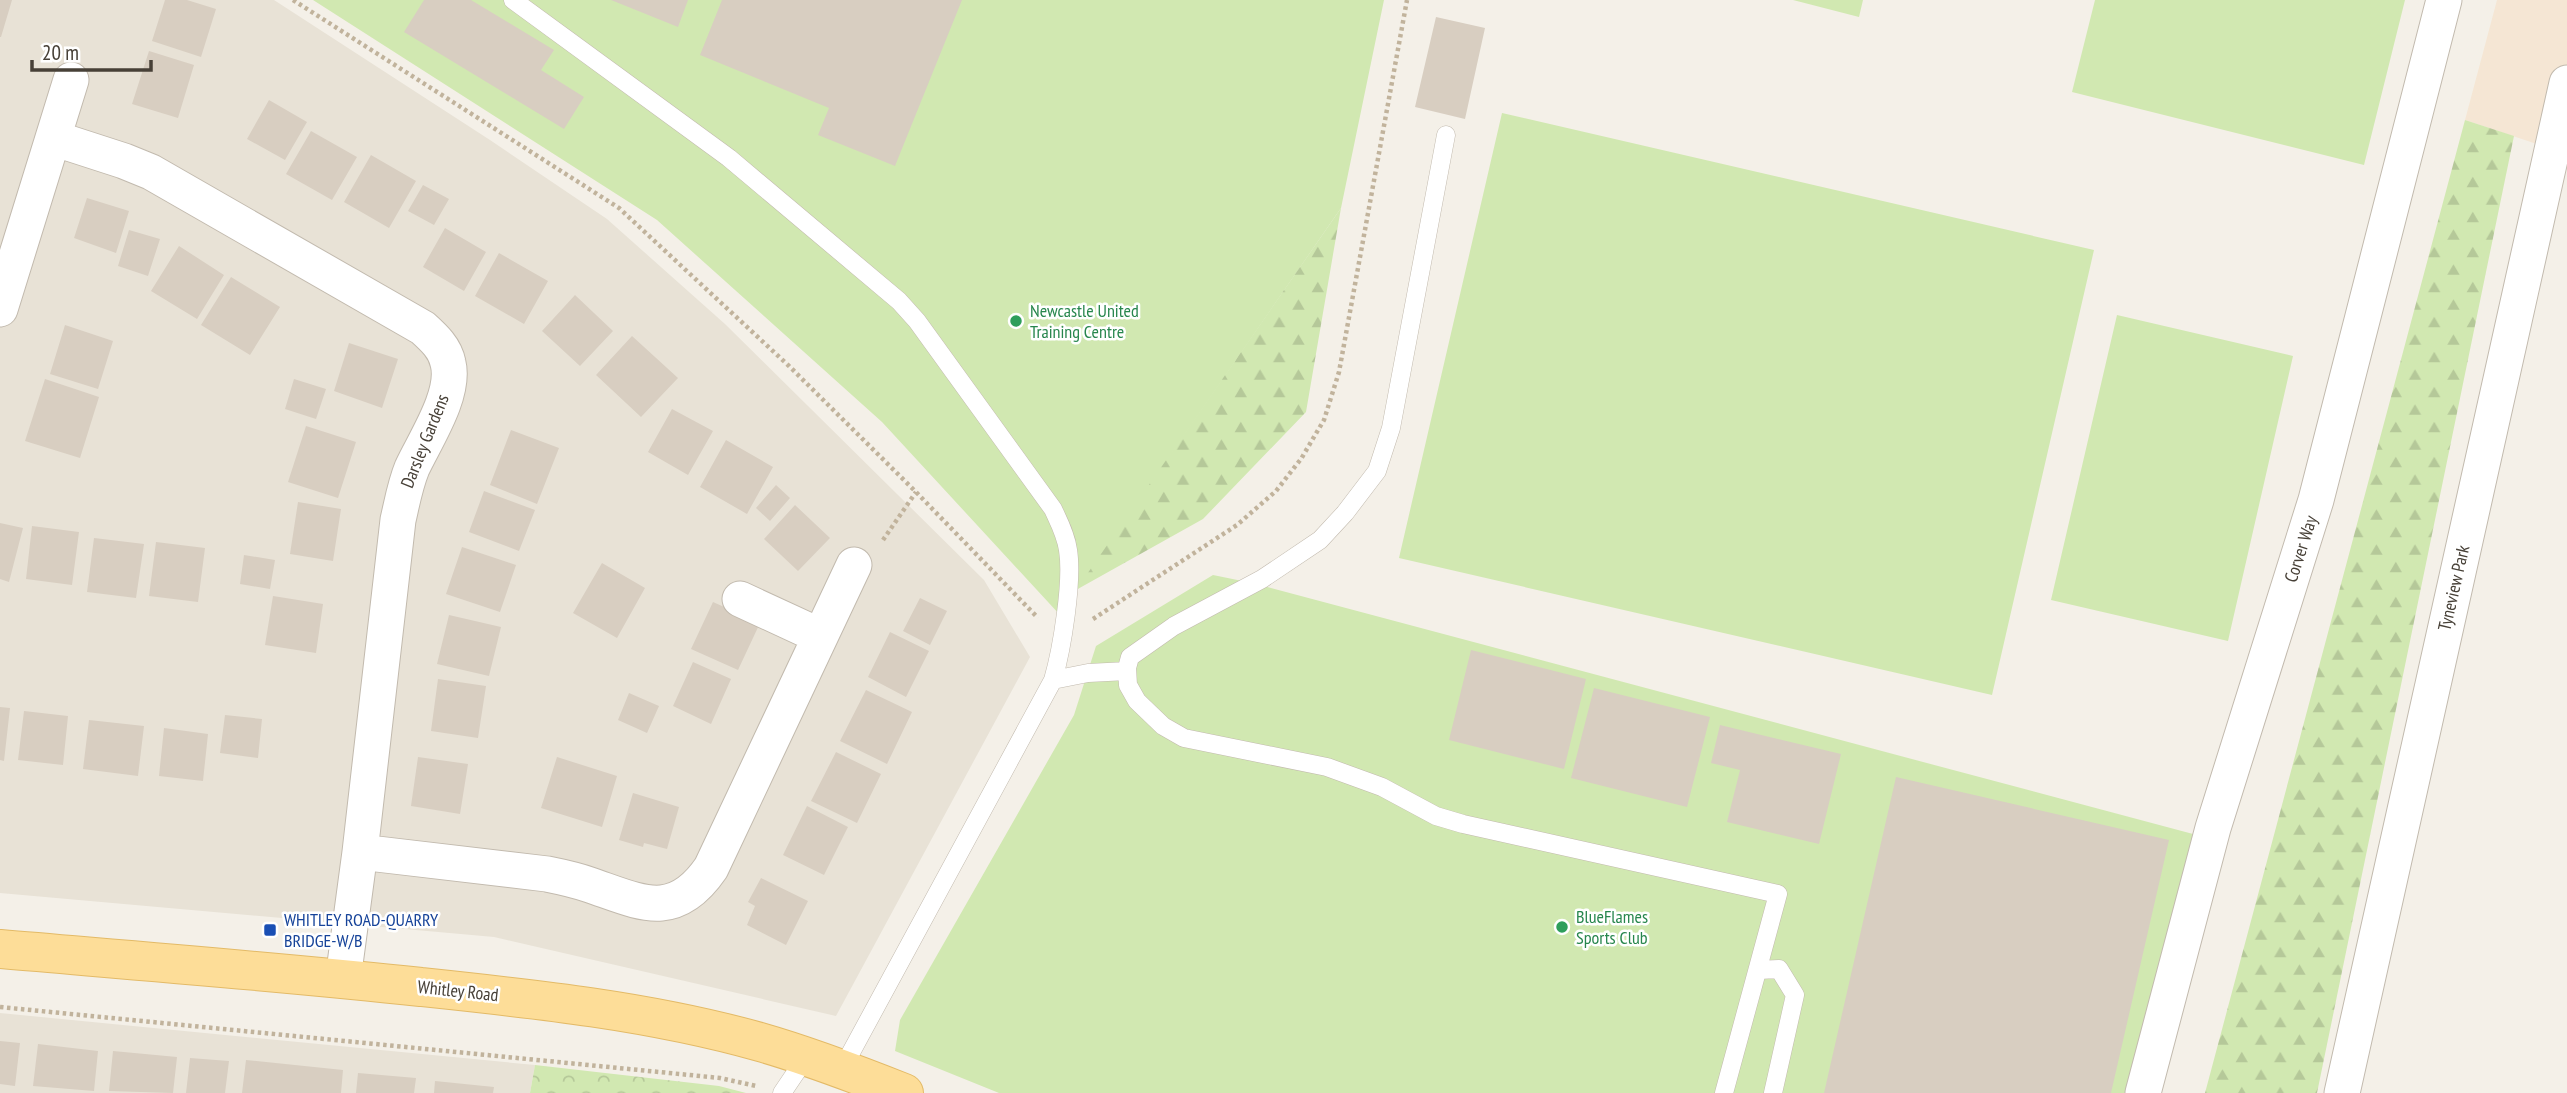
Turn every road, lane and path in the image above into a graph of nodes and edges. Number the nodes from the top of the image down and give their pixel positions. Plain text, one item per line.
1 (293, 0) edge
2 (513, 0) edge
3 (1407, 0) edge
4 (2444, 0) edge
5 (71, 80) dead end
6 (2567, 83) edge
7 (1446, 135) dead end
8 (53, 138) junction
9 (0, 309) edge
10 (916, 492) junction
11 (854, 565) joint
12 (740, 600) dead end
13 (1063, 631) junction
14 (820, 636) junction
15 (1127, 671) junction
16 (1053, 680) junction
17 (360, 852) junction
18 (0, 949) edge
19 (1758, 970) junction
20 (343, 979) junction
21 (0, 1007) edge
22 (824, 1062) junction
23 (782, 1093) edge
24 (904, 1093) edge
25 (1724, 1093) edge
26 (1773, 1093) edge
27 (2143, 1093) edge
28 (2342, 1093) edge

1 - 10 path
2 - 13 lane
3 - 13 path
4 - 27 street, Corver Way
5 - 8 street
6 - 28 street, Tyneview Park
7 - 15 lane
8 - 9 street
8 - 17 street, Darsley Gardens
10 - 11 path
10 - 13 path
11 - 14 street
12 - 14 street
13 - 16 lane
14 - 17 street
15 - 16 lane
15 - 19 lane
16 - 22 lane
17 - 20 street, Darsley Gardens
18 - 20 main road, Whitley Road
19 - 25 lane
19 - 26 lane
20 - 22 main road, Whitley Road
21 - 23 path
22 - 23 lane
22 - 24 main road, Whitley Road

